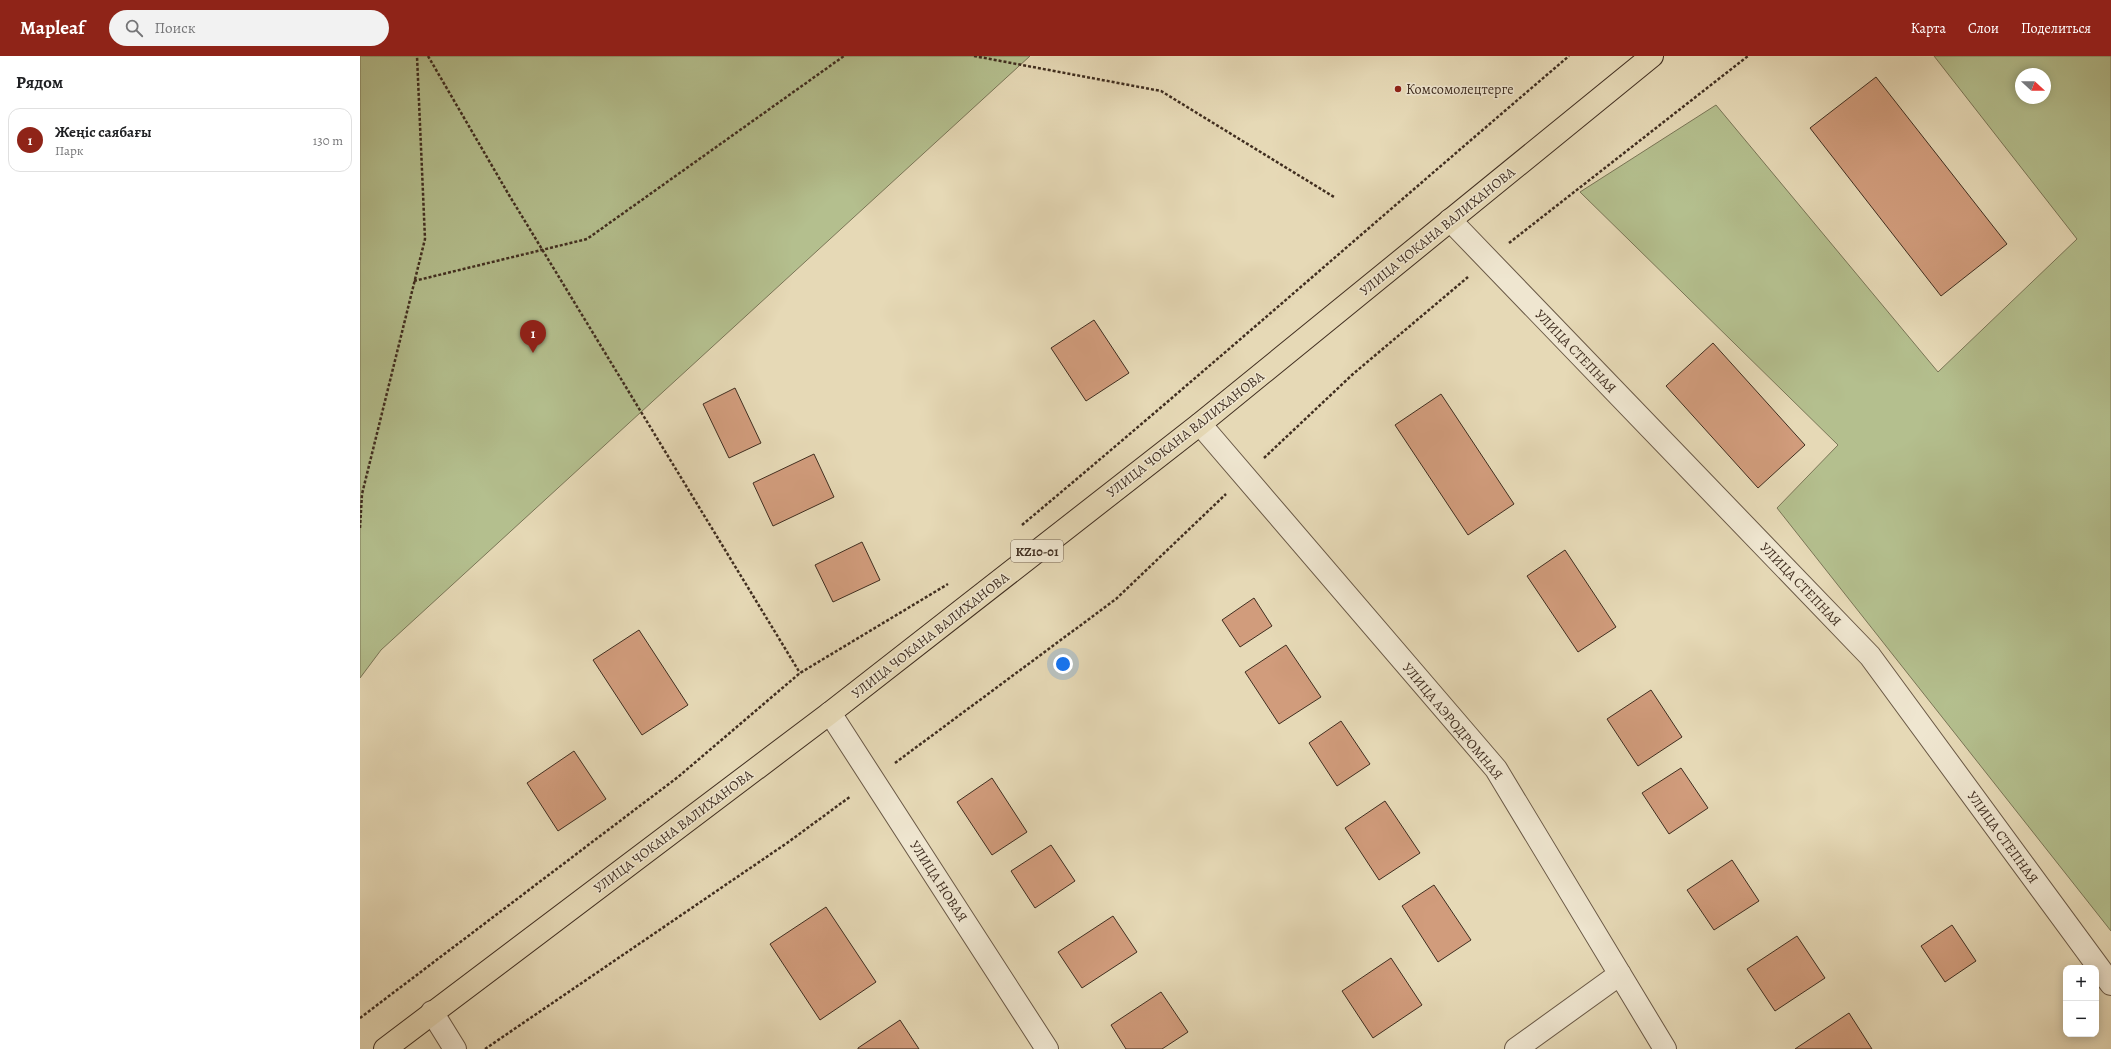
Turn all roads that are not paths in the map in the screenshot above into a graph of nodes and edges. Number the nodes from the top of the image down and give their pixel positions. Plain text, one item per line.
1 (1652, 56) edge
2 (1450, 220) junction
3 (1200, 424) junction
4 (830, 713) junction
5 (1620, 974) junction
6 (2111, 984) edge
7 (432, 1012) junction
8 (385, 1049) edge
9 (455, 1049) edge
10 (1047, 1049) edge
11 (1516, 1049) edge
12 (1665, 1049) edge

1 - 2 main road, УЛИЦА ЧОКАНА ВАЛИХАНОВА / KZ10-01
2 - 3 main road, УЛИЦА ЧОКАНА ВАЛИХАНОВА / KZ10-01
2 - 6 street, УЛИЦА СТЕПНАЯ
3 - 4 main road, УЛИЦА ЧОКАНА ВАЛИХАНОВА / KZ10-01
3 - 5 street, УЛИЦА АЭРОДРОМНАЯ
4 - 7 main road, УЛИЦА ЧОКАНА ВАЛИХАНОВА / KZ10-01
4 - 10 street, УЛИЦА НОВАЯ
5 - 11 street
5 - 12 street, УЛИЦА АЭРОДРОМНАЯ
7 - 8 main road, УЛИЦА ЧОКАНА ВАЛИХАНОВА / KZ10-01
7 - 9 street

